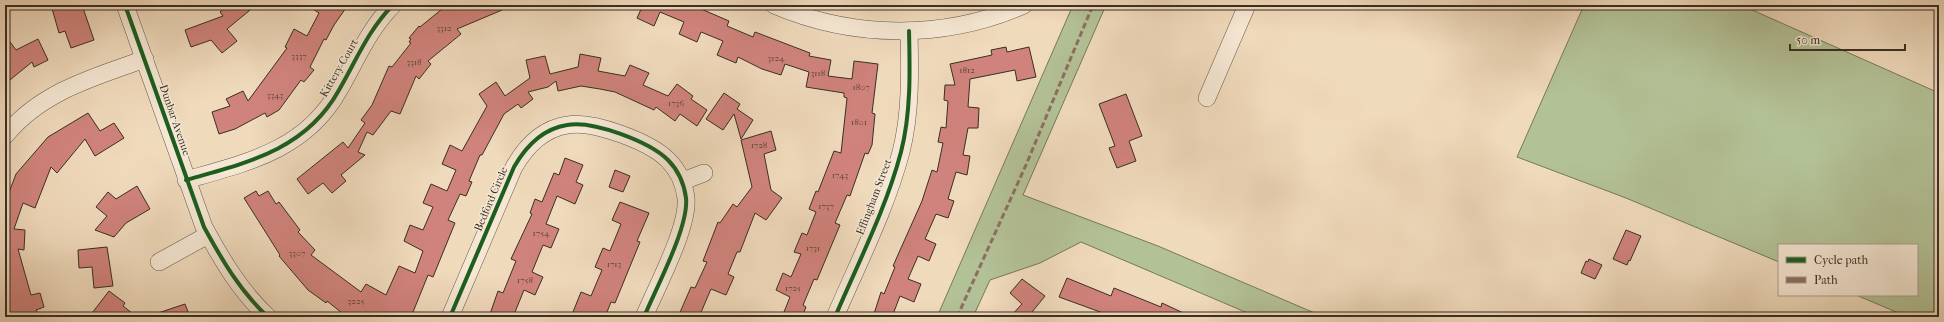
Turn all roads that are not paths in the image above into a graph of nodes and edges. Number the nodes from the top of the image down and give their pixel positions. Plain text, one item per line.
1 (125, 5) edge
2 (392, 5) edge
3 (774, 5) edge
4 (1024, 5) edge
5 (1247, 5) edge
6 (909, 31) junction
7 (145, 59) junction
8 (1207, 98) dead end
9 (5, 136) edge
10 (704, 173) dead end
11 (186, 180) junction
12 (683, 181) junction
13 (208, 235) junction
14 (159, 262) dead end
15 (268, 317) edge
16 (450, 317) edge
17 (644, 317) edge
18 (835, 317) edge

1 - 7 street, Dunbar Avenue
2 - 11 street, Kittery Court
3 - 6 street
4 - 6 street
5 - 8 street
6 - 18 street, Effingham Street
7 - 9 street
7 - 11 street, Dunbar Avenue
10 - 12 street
11 - 13 street, Dunbar Avenue
12 - 16 street, Bedford Circle
12 - 17 street, Bedford Circle
13 - 14 street
13 - 15 street, Dunbar Avenue

